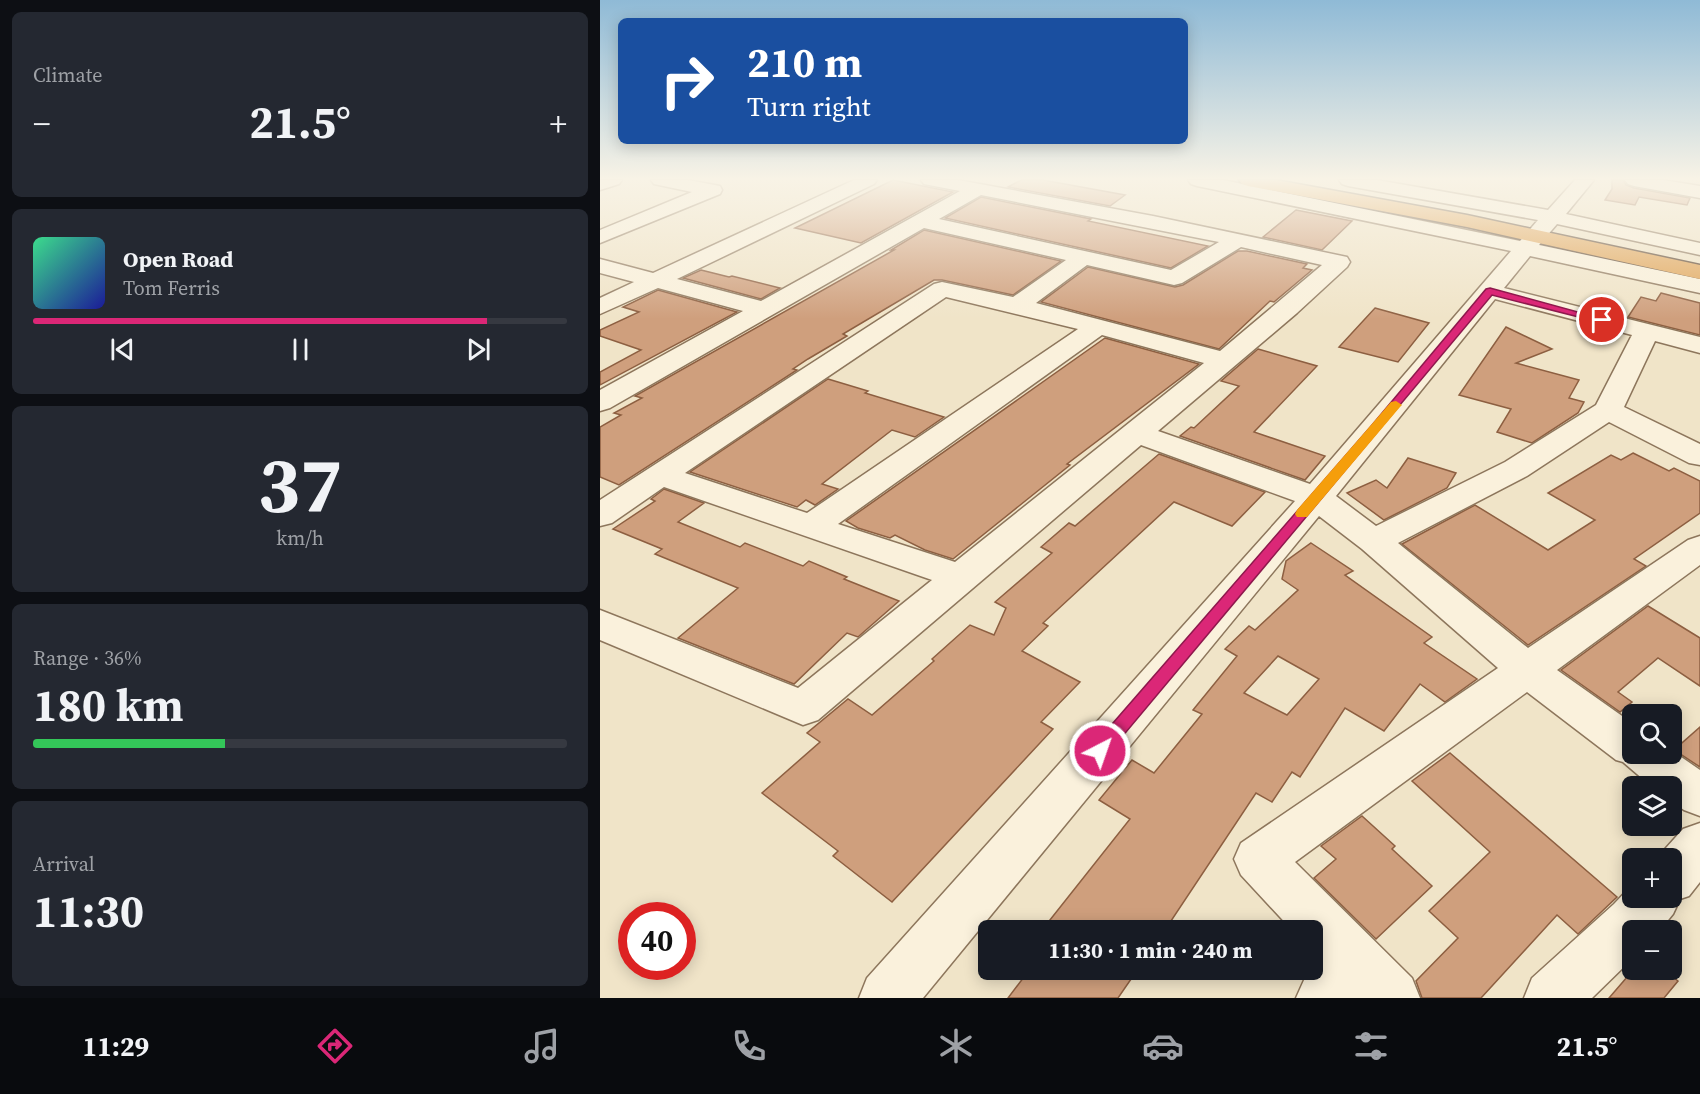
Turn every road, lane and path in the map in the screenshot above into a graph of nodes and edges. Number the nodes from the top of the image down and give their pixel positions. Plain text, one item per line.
1 (625, 227) edge
2 (771, 227) edge
3 (911, 227) edge
4 (945, 227) edge
5 (1175, 227) edge
6 (1501, 227) edge
7 (1509, 227) edge
8 (1514, 227) edge
9 (1519, 227) edge
10 (1543, 227) edge
11 (1539, 232) junction
12 (600, 237) edge
13 (1238, 240) junction
14 (1700, 249) edge
15 (1083, 258) junction
16 (1700, 260) edge
17 (600, 266) edge
18 (1700, 272) edge
19 (660, 280) junction
20 (1700, 286) edge
21 (1490, 291) junction
22 (1017, 305) junction
23 (600, 308) edge
24 (763, 309) junction
25 (1099, 326) junction
26 (1647, 331) junction
27 (1700, 345) edge
28 (1224, 360) junction
29 (600, 402) edge
30 (1608, 410) junction
31 (1136, 433) junction
32 (1700, 456) edge
33 (658, 475) junction
34 (1315, 498) junction
35 (600, 514) edge
36 (812, 526) junction
37 (1374, 542) junction
38 (1700, 548) edge
39 (961, 577) junction
40 (600, 624) edge
41 (1527, 670) junction
42 (1622, 740) edge
43 (1656, 764) edge
44 (1700, 796) edge
45 (1700, 845) edge
46 (1682, 866) edge
47 (1645, 908) edge
48 (1347, 951) junction
49 (887, 998) edge
50 (1324, 998) edge
51 (1392, 998) edge
52 (1551, 998) edge

1 - 12 street
2 - 19 street
3 - 24 street
4 - 15 street
5 - 13 street
6 - 11 street
7 - 11 highway
8 - 11 highway
9 - 11 street
10 - 11 street
11 - 14 street
11 - 16 highway
11 - 18 highway
11 - 20 street
11 - 21 street
13 - 15 street
13 - 28 street
15 - 22 street
17 - 19 street
19 - 23 street
19 - 24 street
21 - 26 street
21 - 34 street
22 - 25 street
22 - 33 street
24 - 29 street
25 - 28 street
25 - 36 street
26 - 27 street
26 - 30 street
28 - 31 street
30 - 32 street
30 - 37 street
31 - 34 street
31 - 39 street
33 - 35 street
33 - 36 street
34 - 37 street
34 - 49 street
36 - 39 street
37 - 41 street
38 - 41 street
39 - 40 street
41 - 42 street
41 - 48 street
43 - 44 street
45 - 46 street
47 - 52 street
48 - 50 street
48 - 51 street

